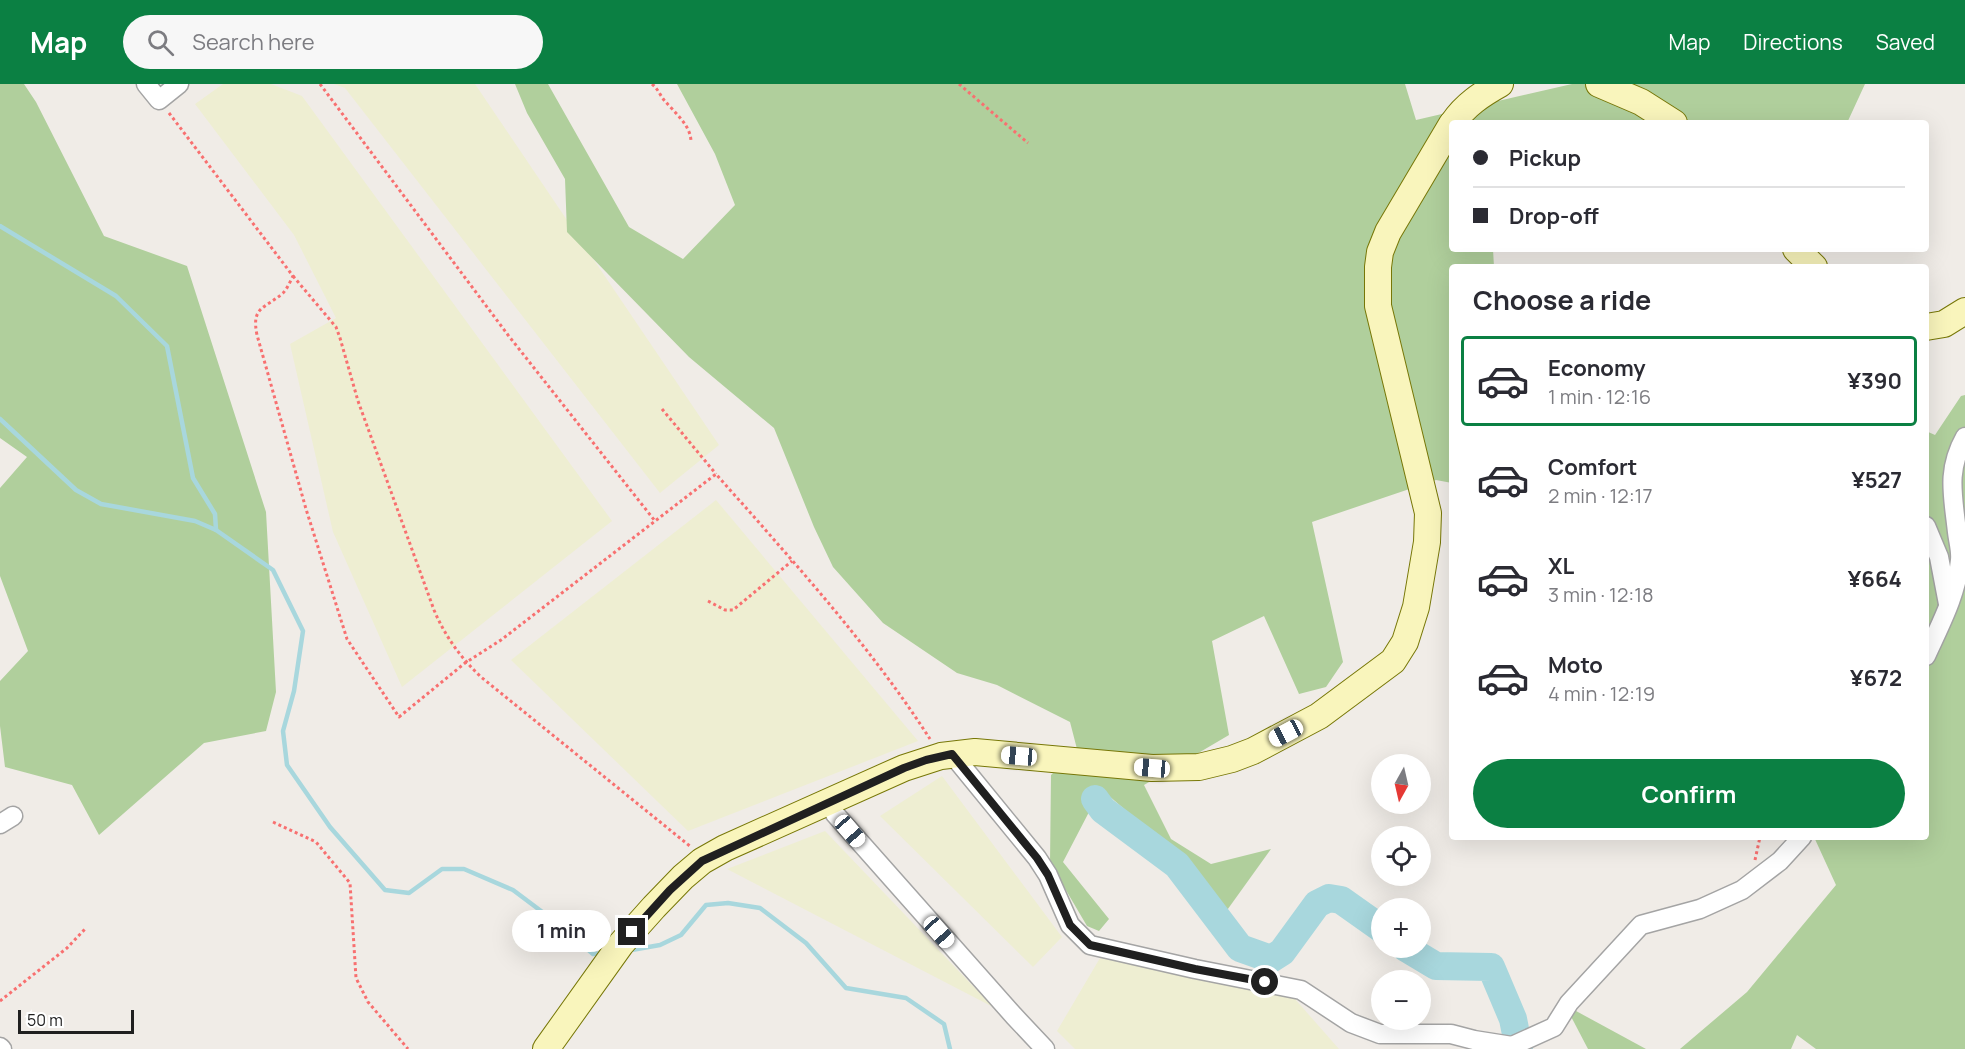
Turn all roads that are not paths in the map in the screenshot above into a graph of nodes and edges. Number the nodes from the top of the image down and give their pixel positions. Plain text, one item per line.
1 (146, 84) edge
2 (179, 84) edge
3 (1500, 84) edge
4 (1599, 84) edge
5 (1455, 120) edge
6 (1669, 120) edge
7 (1449, 128) edge
8 (1799, 252) edge
9 (1811, 264) edge
10 (1965, 311) edge
11 (1929, 326) edge
12 (1965, 437) edge
13 (1929, 533) edge
14 (1948, 604) junction
15 (1929, 649) edge
16 (947, 755) junction
17 (829, 802) junction
18 (1799, 840) edge
19 (1473, 1044) edge
20 (546, 1049) edge
21 (1046, 1049) edge

1 - 2 street
3 - 5 street
4 - 6 street
7 - 16 street
8 - 9 street
10 - 11 street
12 - 14 street
13 - 14 street
14 - 15 street
16 - 17 street
16 - 19 street
17 - 20 street
17 - 21 street
18 - 19 street

